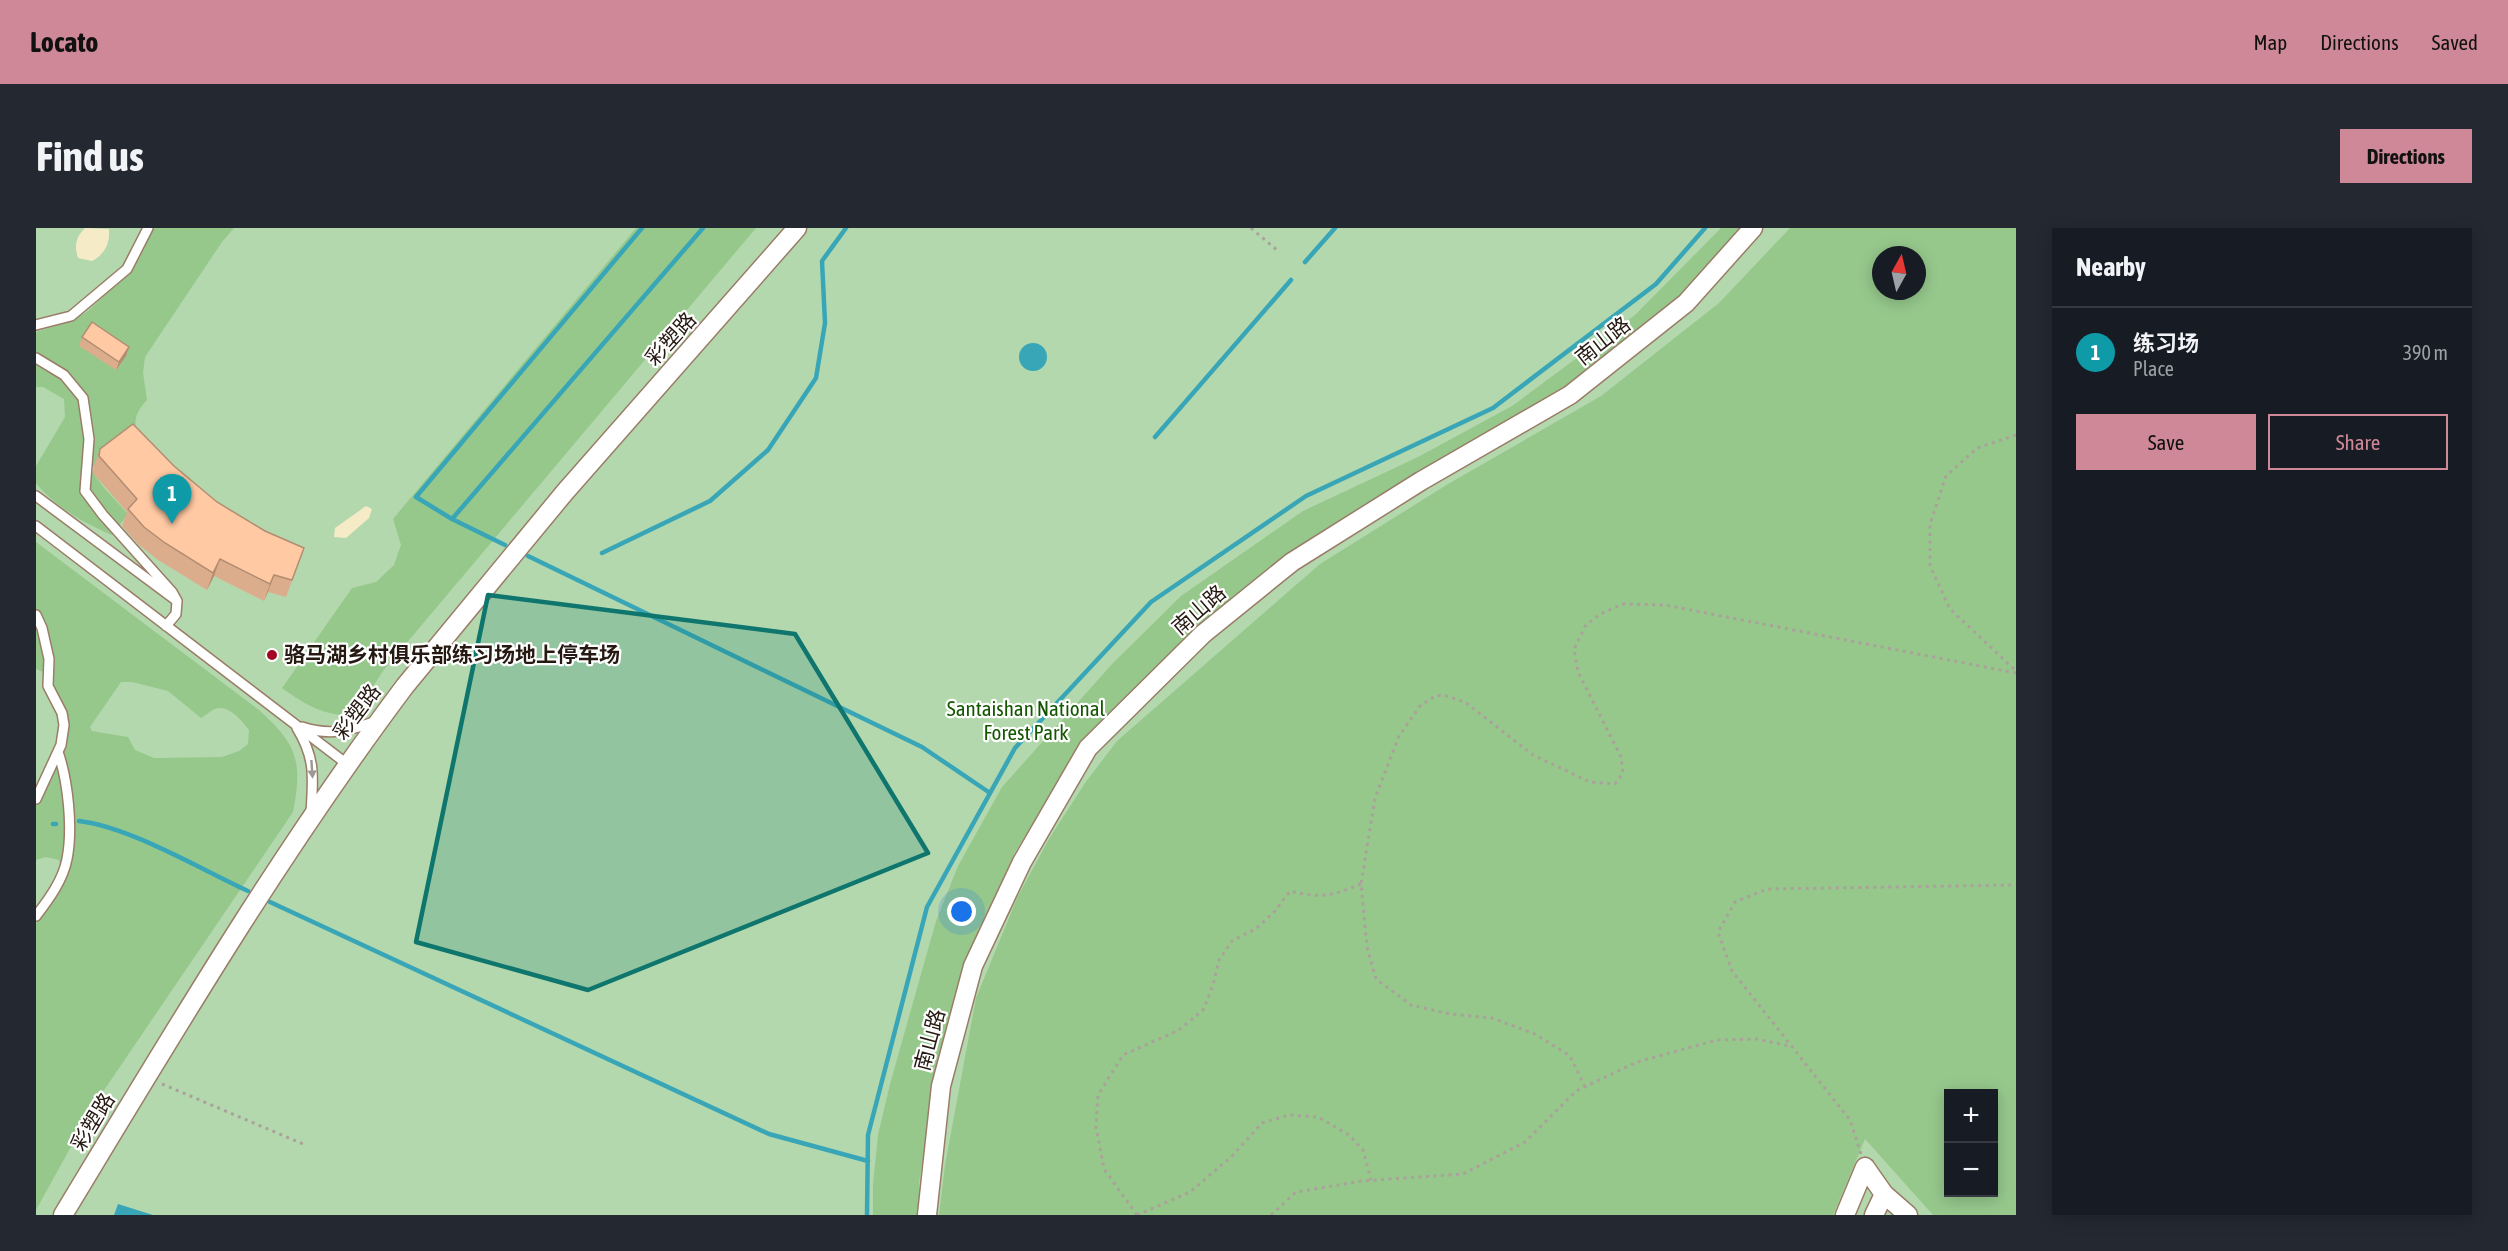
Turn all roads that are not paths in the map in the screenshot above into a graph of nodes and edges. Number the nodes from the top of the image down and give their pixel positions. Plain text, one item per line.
1 (148, 228) edge
2 (797, 228) edge
3 (1753, 228) edge
4 (36, 326) edge
5 (36, 358) edge
6 (36, 496) edge
7 (36, 526) edge
8 (177, 601) junction
9 (36, 615) edge
10 (166, 626) junction
11 (380, 719) junction
12 (294, 724) junction
13 (58, 752) junction
14 (347, 764) junction
15 (36, 799) edge
16 (310, 819) junction
17 (36, 916) edge
18 (1884, 1194) junction
19 (63, 1215) edge
20 (927, 1215) edge
21 (1845, 1215) edge
22 (1874, 1215) edge
23 (1908, 1215) edge

1 - 4 lane
2 - 11 street, 彩塑路
3 - 20 street, 南山路
5 - 8 lane
6 - 8 lane
7 - 10 lane
8 - 10 lane
9 - 13 lane
10 - 12 lane
11 - 12 lane
11 - 14 street, 彩塑路
12 - 14 lane
12 -> 16 lane
13 - 15 lane
13 - 17 lane
14 - 16 street, 彩塑路
16 - 19 street, 彩塑路
18 - 21 street
18 - 22 street
18 - 23 street

